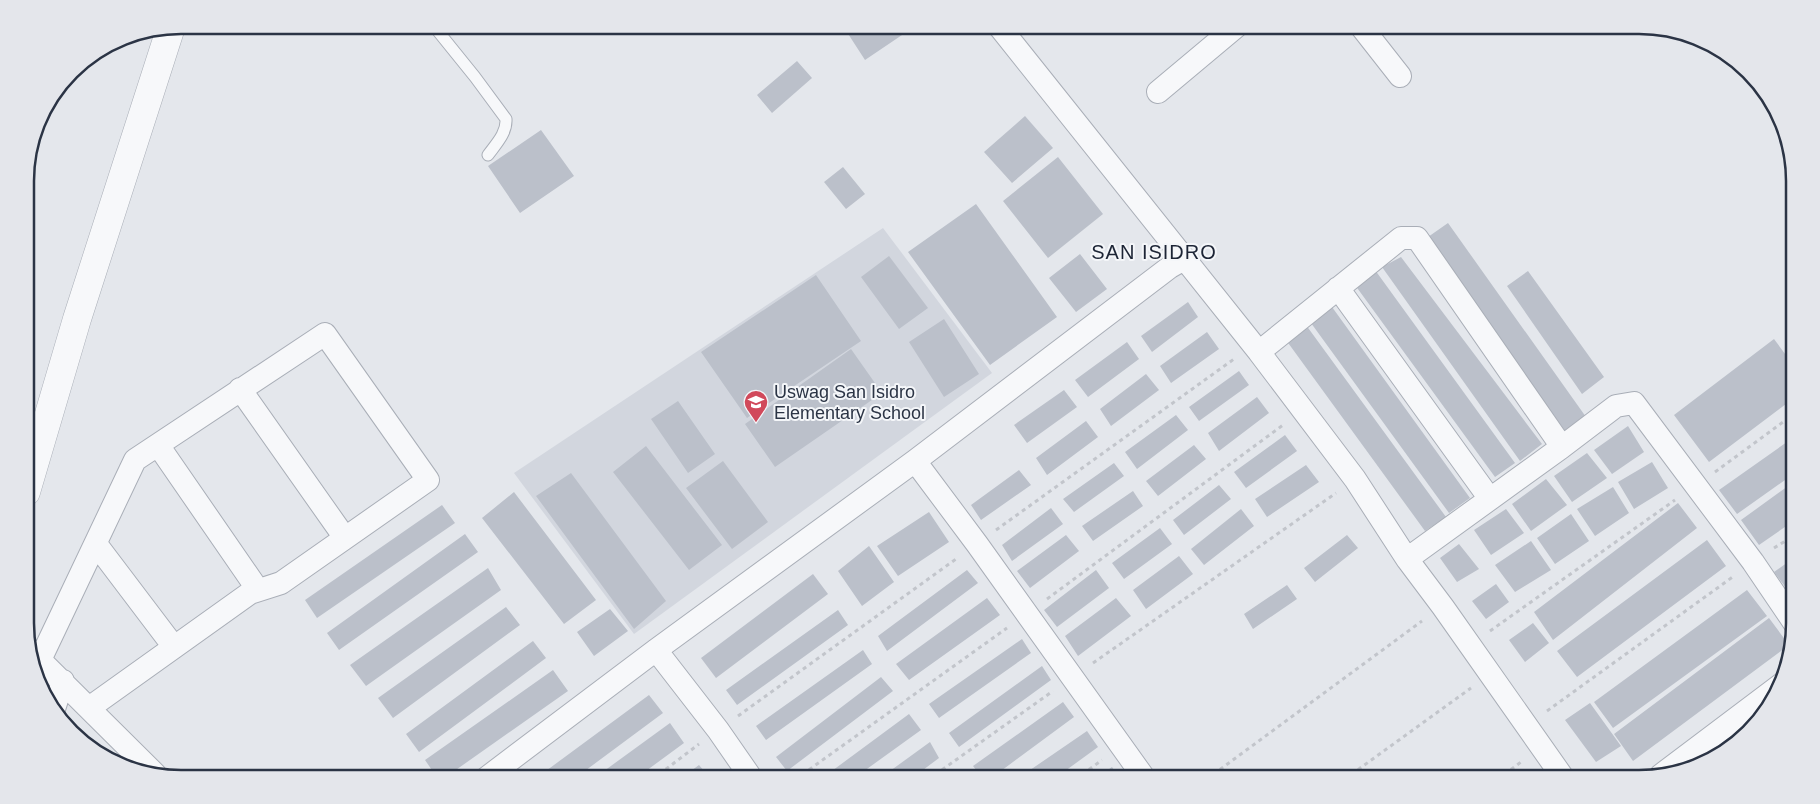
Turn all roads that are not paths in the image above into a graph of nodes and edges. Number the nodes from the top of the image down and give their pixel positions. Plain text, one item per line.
1 (440, 34) edge
2 (1005, 34) edge
3 (1227, 34) edge
4 (1367, 34) edge
5 (167, 35) edge
6 (1400, 76) dead end
7 (1158, 92) dead end
8 (488, 155) dead end
9 (1184, 259) junction
10 (1338, 288) junction
11 (1256, 349) junction
12 (240, 389) junction
13 (158, 445) junction
14 (1562, 447) junction
15 (915, 461) junction
16 (34, 464) edge
17 (1490, 499) junction
18 (344, 538) junction
19 (96, 544) junction
20 (1407, 559) junction
21 (258, 590) junction
22 (1786, 611) edge
23 (174, 647) junction
24 (37, 649) edge
25 (656, 650) junction
26 (38, 658) edge
27 (62, 681) junction
28 (1767, 695) edge
29 (56, 702) edge
30 (89, 708) junction
31 (146, 765) edge
32 (1672, 766) edge
33 (497, 770) edge
34 (746, 770) edge
35 (1139, 770) edge
36 (1558, 770) edge

1 - 8 lane
2 - 9 street
3 - 7 street
4 - 6 street
5 - 16 street
9 - 11 street
9 - 15 street
10 - 11 street
10 - 14 street
10 - 17 street
11 - 20 street
12 - 13 street
12 - 18 street
12 - 18 street
13 - 19 street
13 - 21 street
14 - 17 street
14 - 22 street
15 - 25 street
15 - 35 street
17 - 20 street
18 - 21 street
19 - 23 street
19 - 24 street
20 - 36 street
21 - 23 street
23 - 30 street
25 - 33 street
25 - 34 street
26 - 27 street
27 - 29 street
27 - 30 street
28 - 32 street
30 - 31 street

